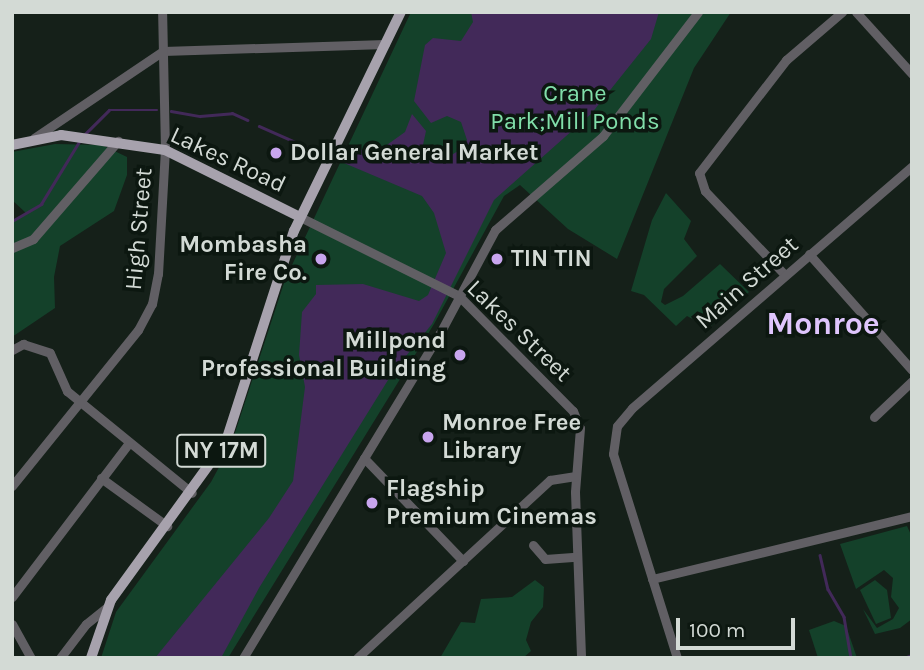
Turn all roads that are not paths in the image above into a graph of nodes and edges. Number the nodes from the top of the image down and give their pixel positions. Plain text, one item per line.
1 (162, 12) edge
2 (401, 12) edge
3 (698, 12) edge
4 (842, 12) edge
5 (856, 12) edge
6 (385, 44) junction
7 (163, 51) junction
8 (912, 74) edge
9 (34, 138) junction
10 (119, 140) junction
11 (12, 145) edge
12 (165, 150) junction
13 (912, 166) edge
14 (300, 217) junction
15 (12, 248) edge
16 (809, 254) junction
17 (785, 275) junction
18 (454, 293) junction
19 (12, 350) edge
20 (912, 370) edge
21 (912, 381) edge
22 (80, 402) junction
23 (874, 417) dead end
24 (129, 443) junction
25 (364, 458) junction
26 (576, 476) junction
27 (101, 478) junction
28 (12, 486) edge
29 (192, 493) junction
30 (912, 516) edge
31 (167, 526) junction
32 (533, 545) dead end
33 (576, 557) junction
34 (463, 561) junction
35 (652, 579) junction
36 (12, 597) edge
37 (106, 608) junction
38 (12, 624) edge
39 (31, 658) edge
40 (60, 658) edge
41 (91, 658) edge
42 (243, 658) edge
43 (357, 658) edge
44 (581, 658) edge
45 (677, 658) edge

1 - 7 street, High Street
2 - 6 main road, NY 17M
3 - 18 street
4 - 17 street
5 - 8 street
6 - 7 street
6 - 14 main road, NY 17M
7 - 9 street
7 - 12 street, High Street
9 - 10 main road, Lakes Road
9 - 11 main road, Lakes Road
10 - 12 main road, Lakes Road
10 - 15 street
12 - 14 main road, Lakes Road
12 - 22 street, High Street
13 - 16 street, Main Street
14 - 18 street, Lakes Street
14 - 29 main road, NY 17M
16 - 17 street, Main Street
16 - 20 street
17 - 35 street, Main Street
18 - 25 street
18 - 26 street, Lakes Street
19 - 22 street
21 - 23 street
22 - 24 street
22 - 28 street, High Street
24 - 27 street
24 - 29 street
25 - 34 street
25 - 42 street
26 - 33 street, Lakes Street
26 - 34 street
27 - 31 street
27 - 36 street
29 - 31 main road, NY 17M
30 - 35 street
31 - 37 main road, NY 17M
32 - 33 street
33 - 44 street, Lakes Street
34 - 43 street
35 - 45 street
37 - 40 street
37 - 41 main road, NY 17M
38 - 39 street

